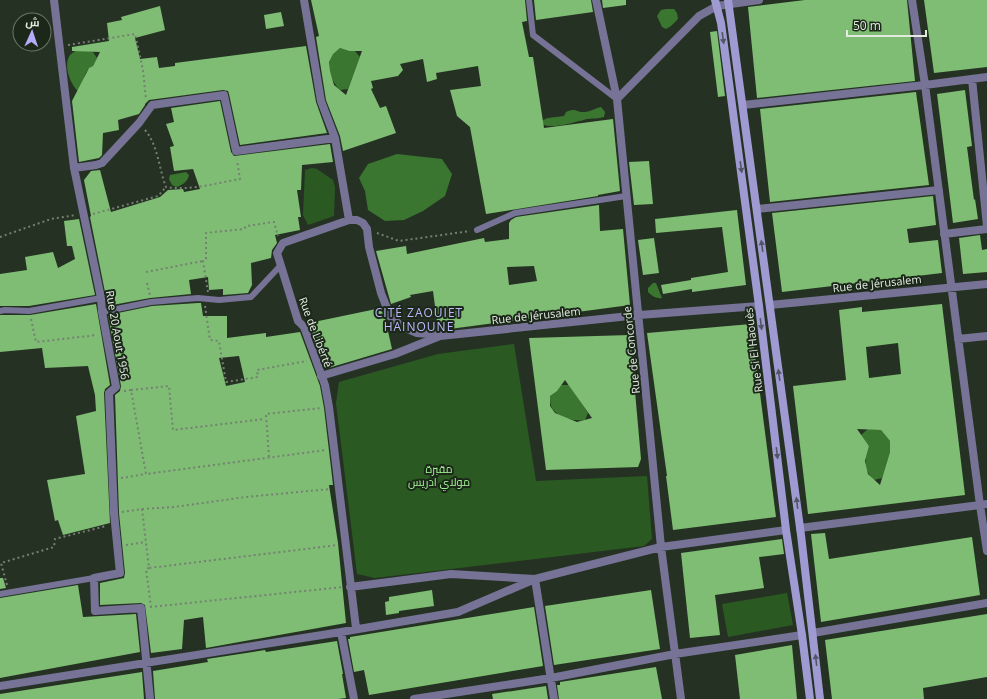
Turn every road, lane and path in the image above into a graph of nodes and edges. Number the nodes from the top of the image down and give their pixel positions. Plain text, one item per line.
1 (54, 0) edge
2 (304, 0) edge
3 (529, 0) edge
4 (596, 0) edge
5 (759, 0) edge
6 (912, 0) edge
7 (729, 2) edge
8 (716, 3) edge
9 (60, 47) junction
10 (987, 77) edge
11 (972, 79) junction
12 (925, 85) junction
13 (617, 99) junction
14 (743, 105) junction
15 (149, 110) junction
16 (139, 123) junction
17 (334, 138) junction
18 (236, 151) junction
19 (74, 168) junction
20 (938, 190) junction
21 (626, 196) junction
22 (757, 209) junction
23 (349, 220) junction
24 (987, 226) edge
25 (367, 229) junction
26 (987, 229) edge
27 (477, 230) joint
28 (944, 234) junction
29 (281, 247) junction
30 (203, 261) junction
31 (281, 265) junction
32 (146, 272) dead end
33 (147, 283) dead end
34 (987, 284) edge
35 (951, 287) junction
36 (101, 298) junction
37 (206, 299) junction
38 (151, 302) junction
39 (770, 305) junction
40 (759, 306) junction
41 (29, 310) junction
42 (0, 311) edge
43 (102, 312) junction
44 (639, 315) junction
45 (106, 334) junction
46 (440, 336) junction
47 (987, 336) edge
48 (958, 339) junction
49 (316, 360) junction
50 (321, 376) junction
51 (116, 387) junction
52 (131, 390) junction
53 (329, 407) junction
54 (265, 419) junction
55 (334, 449) junction
56 (269, 457) junction
57 (146, 474) junction
58 (113, 479) junction
59 (338, 488) junction
60 (984, 505) edge
61 (142, 509) junction
62 (114, 513) junction
63 (115, 523) junction
64 (800, 528) junction
65 (786, 530) junction
66 (146, 542) junction
67 (345, 544) junction
68 (117, 546) junction
69 (661, 547) junction
70 (987, 551) edge
71 (149, 568) junction
72 (94, 578) junction
73 (535, 579) junction
74 (350, 586) junction
75 (8, 593) junction
76 (0, 594) edge
77 (987, 603) edge
78 (151, 607) junction
79 (141, 608) junction
80 (356, 628) junction
81 (341, 632) junction
82 (812, 633) junction
83 (802, 635) junction
84 (675, 654) junction
85 (146, 662) junction
86 (551, 678) junction
87 (0, 686) edge
88 (448, 696) edge
89 (150, 699) edge
90 (354, 699) edge
91 (414, 699) edge
92 (554, 699) edge
93 (681, 699) edge
94 (810, 699) edge
95 (820, 699) edge

1 - 9 street, Rue 20 Aout 1956
2 - 17 street
3 - 13 lane
4 - 13 street, Rue de Concorde
5 - 7 street
6 - 12 street
7 - 8 street
7 - 14 street, Rue Si El Haouès
8 - 13 street
8 -> 40 street, Rue Si El Haouès
9 - 15 path
9 - 19 street, Rue 20 Aout 1956
10 - 11 street
11 - 12 street
11 - 24 street
12 - 14 street
12 - 20 street
13 - 21 street, Rue de Concorde
14 - 22 street, Rue Si El Haouès
15 - 16 street
15 - 18 street
16 - 18 path
16 - 19 street
17 - 18 street
17 - 23 street
19 - 36 street, Rue 20 Aout 1956
20 - 22 street
20 - 28 street
21 - 27 lane
21 - 44 street, Rue de Concorde
39 -> 22 street, Rue Si El Haouès
23 - 25 street
23 - 29 street
25 - 27 path
25 - 46 street
26 - 28 street
28 - 35 street
29 - 30 path
29 - 31 street, Rue de Libérté
30 - 32 path
30 - 37 path
31 - 37 lane
31 - 49 street, Rue de Libérté
33 - 38 path
34 - 35 street, Rue de Jérusalem
35 - 39 street, Rue de Jérusalem
35 - 48 street
36 - 41 lane
36 - 43 street, Rue 20 Aout 1956
37 - 38 lane
37 - 49 path
38 - 43 lane
39 - 40 street
64 -> 39 street, Rue Si El Haouès
40 - 44 street, Rue de Jérusalem
40 -> 65 street, Rue Si El Haouès
41 - 42 lane
41 - 45 path
43 - 45 street, Rue 20 Aout 1956
44 - 46 street, Rue de Jérusalem
44 - 69 street, Rue de Concorde
45 - 51 street, Rue 20 Aout 1956
46 - 50 street, Rue de Jérusalem
47 - 48 street
48 - 60 street
49 - 50 street, Rue de Libérté
50 - 53 street, Rue de Libérté
51 - 52 path
51 - 58 street, Rue 20 Aout 1956
52 - 54 path
52 - 57 path
53 - 54 path
53 - 55 street, Rue de Libérté
54 - 56 path
55 - 56 path
55 - 59 street, Rue de Libérté
56 - 57 path
57 - 58 path
58 - 62 street, Rue 20 Aout 1956
59 - 61 path
59 - 67 street, Rue de Libérté
60 - 64 street
60 - 70 street
61 - 62 path
61 - 66 path
62 - 63 street, Rue 20 Aout 1956
63 - 68 street, Rue 20 Aout 1956
63 - 75 path
64 - 65 street
64 - 82 street, Rue Si El Haouès
65 - 69 street
65 - 83 street, Rue Si El Haouès
66 - 68 path
66 - 71 path
67 - 71 path
67 - 74 street, Rue de Libérté
68 - 72 street, Rue 20 Aout 1956
69 - 73 street
69 - 84 street, Rue de Concorde
71 - 78 path
72 - 75 lane
72 - 79 street
73 - 74 street
73 - 80 street
73 - 86 street
74 - 78 path
74 - 80 street, Rue de Libérté
75 - 76 lane
77 - 82 street
78 - 79 path
79 - 85 street
80 - 81 street
81 - 85 street
81 - 90 street
82 - 83 street
95 -> 82 street, Rue Si El Haouès
83 - 84 street
83 - 94 street, Rue Si El Haouès
84 - 86 street
84 - 93 street, Rue de Concorde
85 - 87 street
85 - 89 street
86 - 88 street
86 - 92 street
88 - 91 street

